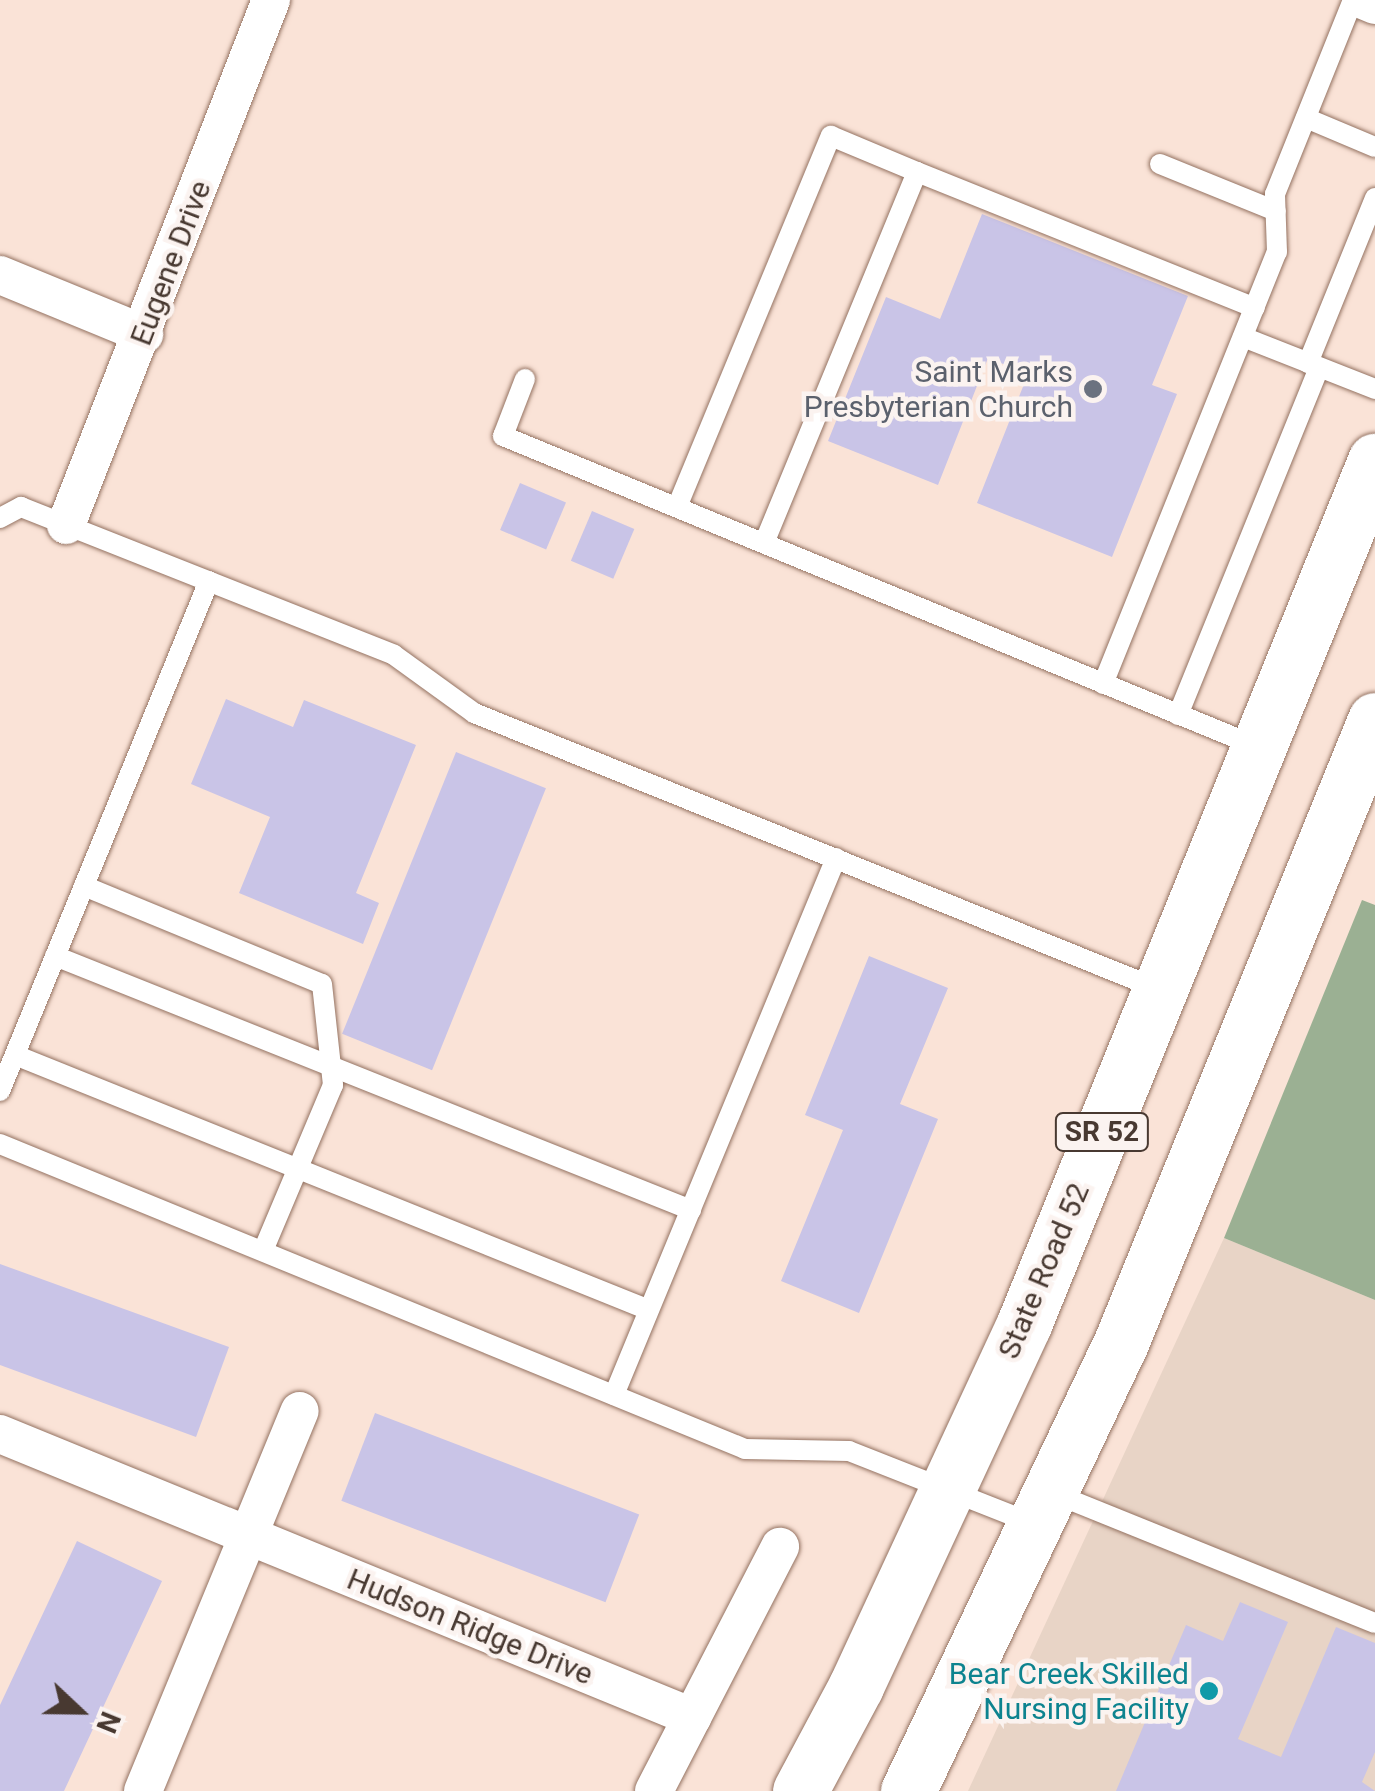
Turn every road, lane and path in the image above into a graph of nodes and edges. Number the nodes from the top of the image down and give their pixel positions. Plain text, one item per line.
1 (271, 0) edge
2 (1353, 0) edge
3 (1363, 0) edge
4 (1375, 5) edge
5 (1306, 118) junction
6 (1375, 146) edge
7 (1160, 164) dead end
8 (917, 172) junction
9 (1375, 198) edge
10 (1276, 210) junction
11 (0, 274) edge
12 (1255, 308) junction
13 (144, 334) junction
14 (1244, 337) junction
15 (1314, 365) junction
16 (525, 379) dead end
17 (1375, 389) edge
18 (1375, 461) edge
19 (677, 507) junction
20 (0, 518) edge
21 (66, 525) junction
22 (764, 543) junction
23 (209, 582) junction
24 (1103, 684) junction
25 (1178, 714) junction
26 (1375, 720) edge
27 (1258, 748) junction
28 (836, 858) junction
29 (84, 886) junction
30 (56, 956) junction
31 (1160, 989) junction
32 (15, 1054) junction
33 (331, 1066) junction
34 (0, 1091) edge
35 (0, 1144) edge
36 (298, 1169) junction
37 (691, 1210) junction
38 (264, 1252) junction
39 (650, 1310) junction
40 (614, 1396) junction
41 (300, 1411) dead end
42 (0, 1434) edge
43 (947, 1490) junction
44 (1044, 1508) junction
45 (248, 1536) junction
46 (780, 1547) dead end
47 (1375, 1624) edge
48 (692, 1718) junction
49 (142, 1791) edge
50 (654, 1791) edge
51 (800, 1791) edge
52 (908, 1791) edge

1 - 13 street, Eugene Drive
2 - 5 lane
3 - 4 street
5 - 6 lane
5 - 10 lane
7 - 10 lane
8 - 12 lane
8 - 19 lane
8 - 22 lane
9 - 15 lane
10 - 12 lane
11 - 13 street
12 - 14 lane
13 - 21 street, Eugene Drive
14 - 15 lane
14 - 24 lane
15 - 17 lane
15 - 25 lane
16 - 19 lane
18 - 27 main road, State Road 52 / SR 52
19 - 22 lane
20 - 21 lane
21 - 23 lane
22 - 24 lane
23 - 28 lane
23 - 29 lane
24 - 25 lane
25 - 27 lane
26 - 44 main road, SR 52
27 - 31 main road, State Road 52 / SR 52
28 - 31 lane
28 - 37 lane
29 - 30 lane
29 - 33 lane
30 - 32 lane
30 - 33 lane
31 - 43 main road, State Road 52 / SR 52
32 - 34 lane
32 - 36 lane
33 - 36 lane
33 - 37 lane
35 - 38 lane
36 - 38 lane
36 - 39 lane
37 - 39 lane
38 - 40 lane
39 - 40 lane
40 - 43 lane
41 - 45 street
42 - 45 street, Hudson Ridge Drive
43 - 44 lane
43 - 51 main road, State Road 52 / SR 52
44 - 47 lane
44 - 52 main road, SR 52
45 - 48 street, Hudson Ridge Drive
45 - 49 street
46 - 48 street
48 - 50 street

